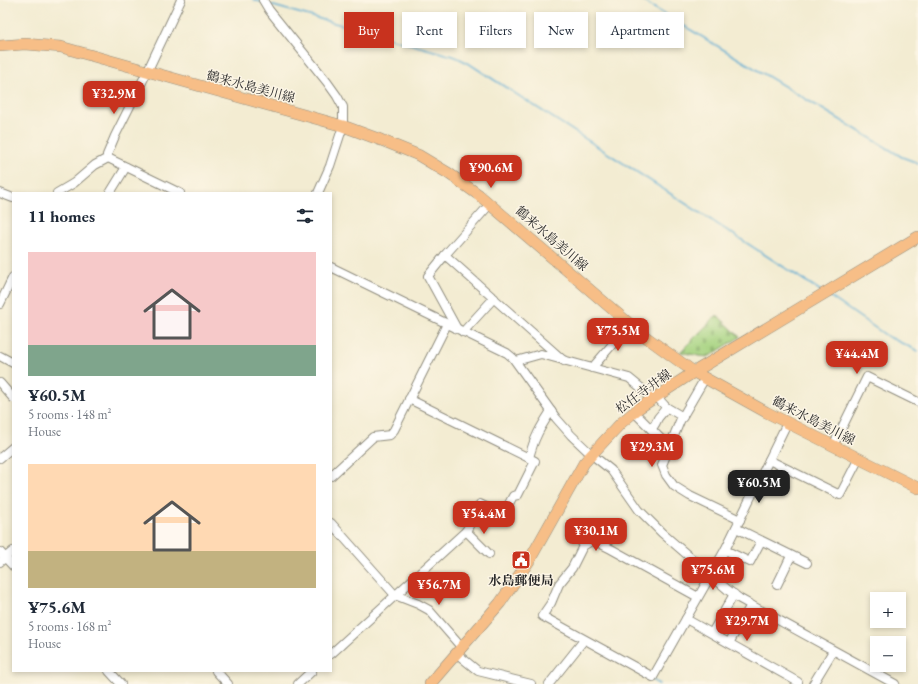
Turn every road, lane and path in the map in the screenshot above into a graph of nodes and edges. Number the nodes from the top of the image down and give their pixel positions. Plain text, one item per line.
1 (181, 0) edge
2 (263, 0) edge
3 (0, 46) edge
4 (147, 72) junction
5 (343, 126) junction
6 (108, 158) junction
7 (126, 167) junction
8 (78, 180) junction
9 (59, 192) edge
10 (73, 192) edge
11 (111, 192) edge
12 (178, 192) edge
13 (318, 192) edge
14 (0, 193) edge
15 (12, 198) edge
16 (490, 204) junction
17 (918, 237) edge
18 (445, 255) junction
19 (332, 267) edge
20 (12, 279) edge
21 (494, 298) junction
22 (0, 304) edge
23 (447, 324) junction
24 (630, 324) junction
25 (460, 331) junction
26 (0, 356) edge
27 (717, 358) junction
28 (678, 360) junction
29 (516, 361) junction
30 (564, 361) junction
31 (12, 362) edge
32 (592, 368) junction
33 (694, 372) junction
34 (710, 381) junction
35 (679, 382) junction
36 (0, 383) edge
37 (12, 397) edge
38 (654, 398) junction
39 (409, 399) junction
40 (918, 402) edge
41 (666, 408) junction
42 (551, 411) junction
43 (634, 412) junction
44 (683, 417) junction
45 (788, 423) junction
46 (651, 430) junction
47 (833, 446) junction
48 (668, 447) junction
49 (12, 448) edge
50 (591, 454) junction
51 (0, 458) edge
52 (529, 458) junction
53 (859, 458) junction
54 (769, 460) junction
55 (332, 475) edge
56 (918, 488) edge
57 (740, 520) junction
58 (332, 525) edge
59 (736, 528) junction
60 (466, 531) junction
61 (761, 541) junction
62 (725, 550) junction
63 (12, 552) edge
64 (489, 554) dead end
65 (791, 556) junction
66 (2, 557) edge
67 (807, 563) dead end
68 (12, 565) edge
69 (711, 576) junction
70 (777, 585) dead end
71 (395, 594) junction
72 (734, 594) junction
73 (698, 597) junction
74 (751, 605) junction
75 (686, 619) junction
76 (712, 633) junction
77 (584, 640) junction
78 (729, 643) junction
79 (459, 650) junction
80 (833, 651) junction
81 (332, 653) edge
82 (217, 672) edge
83 (311, 672) edge
84 (114, 673) edge
85 (798, 683) edge
86 (121, 684) edge
87 (228, 684) edge
88 (298, 684) edge
89 (430, 684) edge
90 (531, 684) edge
91 (549, 684) edge
92 (813, 684) edge
93 (895, 684) edge

1 - 4 street
2 - 5 street
3 - 4 main road, 鶴来水島美川線
4 - 5 main road, 鶴来水島美川線
4 - 6 street
5 - 13 street
5 - 16 main road, 鶴来水島美川線
6 - 7 street
6 - 8 street
7 - 11 street
7 - 12 street
8 - 9 street
8 - 10 street
14 - 15 street
16 - 18 street
16 - 24 main road, 鶴来水島美川線
17 - 27 main road, 松任寺井線
18 - 21 street
18 - 25 street
19 - 23 street
20 - 22 street
21 - 25 street
21 - 30 street
23 - 25 street
23 - 39 street
24 - 28 main road, 鶴来水島美川線
24 - 32 street
25 - 29 street
26 - 31 street
27 - 33 main road, 松任寺井線
27 - 34 main road
28 - 33 main road, 鶴来水島美川線
28 - 35 main road
29 - 30 street
29 - 42 street
30 - 32 street
32 - 38 street
33 - 34 main road, 鶴来水島美川線
33 - 35 main road, 松任寺井線
34 - 44 street
34 - 45 main road, 鶴来水島美川線
35 - 38 main road, 松任寺井線
36 - 37 street
38 - 41 street
38 - 43 main road, 松任寺井線
39 - 52 street
39 - 55 street
40 - 47 street
41 - 44 street
41 - 46 street
42 - 50 street
42 - 52 street
43 - 46 street
43 - 50 main road, 松任寺井線
44 - 48 street
45 - 47 main road, 鶴来水島美川線
45 - 54 street
46 - 48 street
47 - 53 main road, 鶴来水島美川線
48 - 57 street
49 - 51 street
50 - 69 street
50 - 79 main road, 松任寺井線
52 - 60 street
53 - 54 street
53 - 56 main road, 鶴来水島美川線
54 - 57 street
57 - 59 street
58 - 71 street
59 - 61 street
59 - 62 street
60 - 64 street
60 - 71 street
61 - 62 street
61 - 65 street
62 - 69 street
63 - 66 street
65 - 67 street
65 - 70 street
66 - 68 street
69 - 72 street
69 - 73 street
71 - 79 street
71 - 81 street
72 - 74 street
72 - 76 street
73 - 75 street
73 - 77 street
74 - 78 street
74 - 80 street
75 - 76 street
75 - 77 street
76 - 78 street
77 - 91 street
78 - 85 street
79 - 89 main road, 松任寺井線
79 - 90 street
80 - 92 street
80 - 93 street
82 - 87 street
83 - 88 street
84 - 86 street

